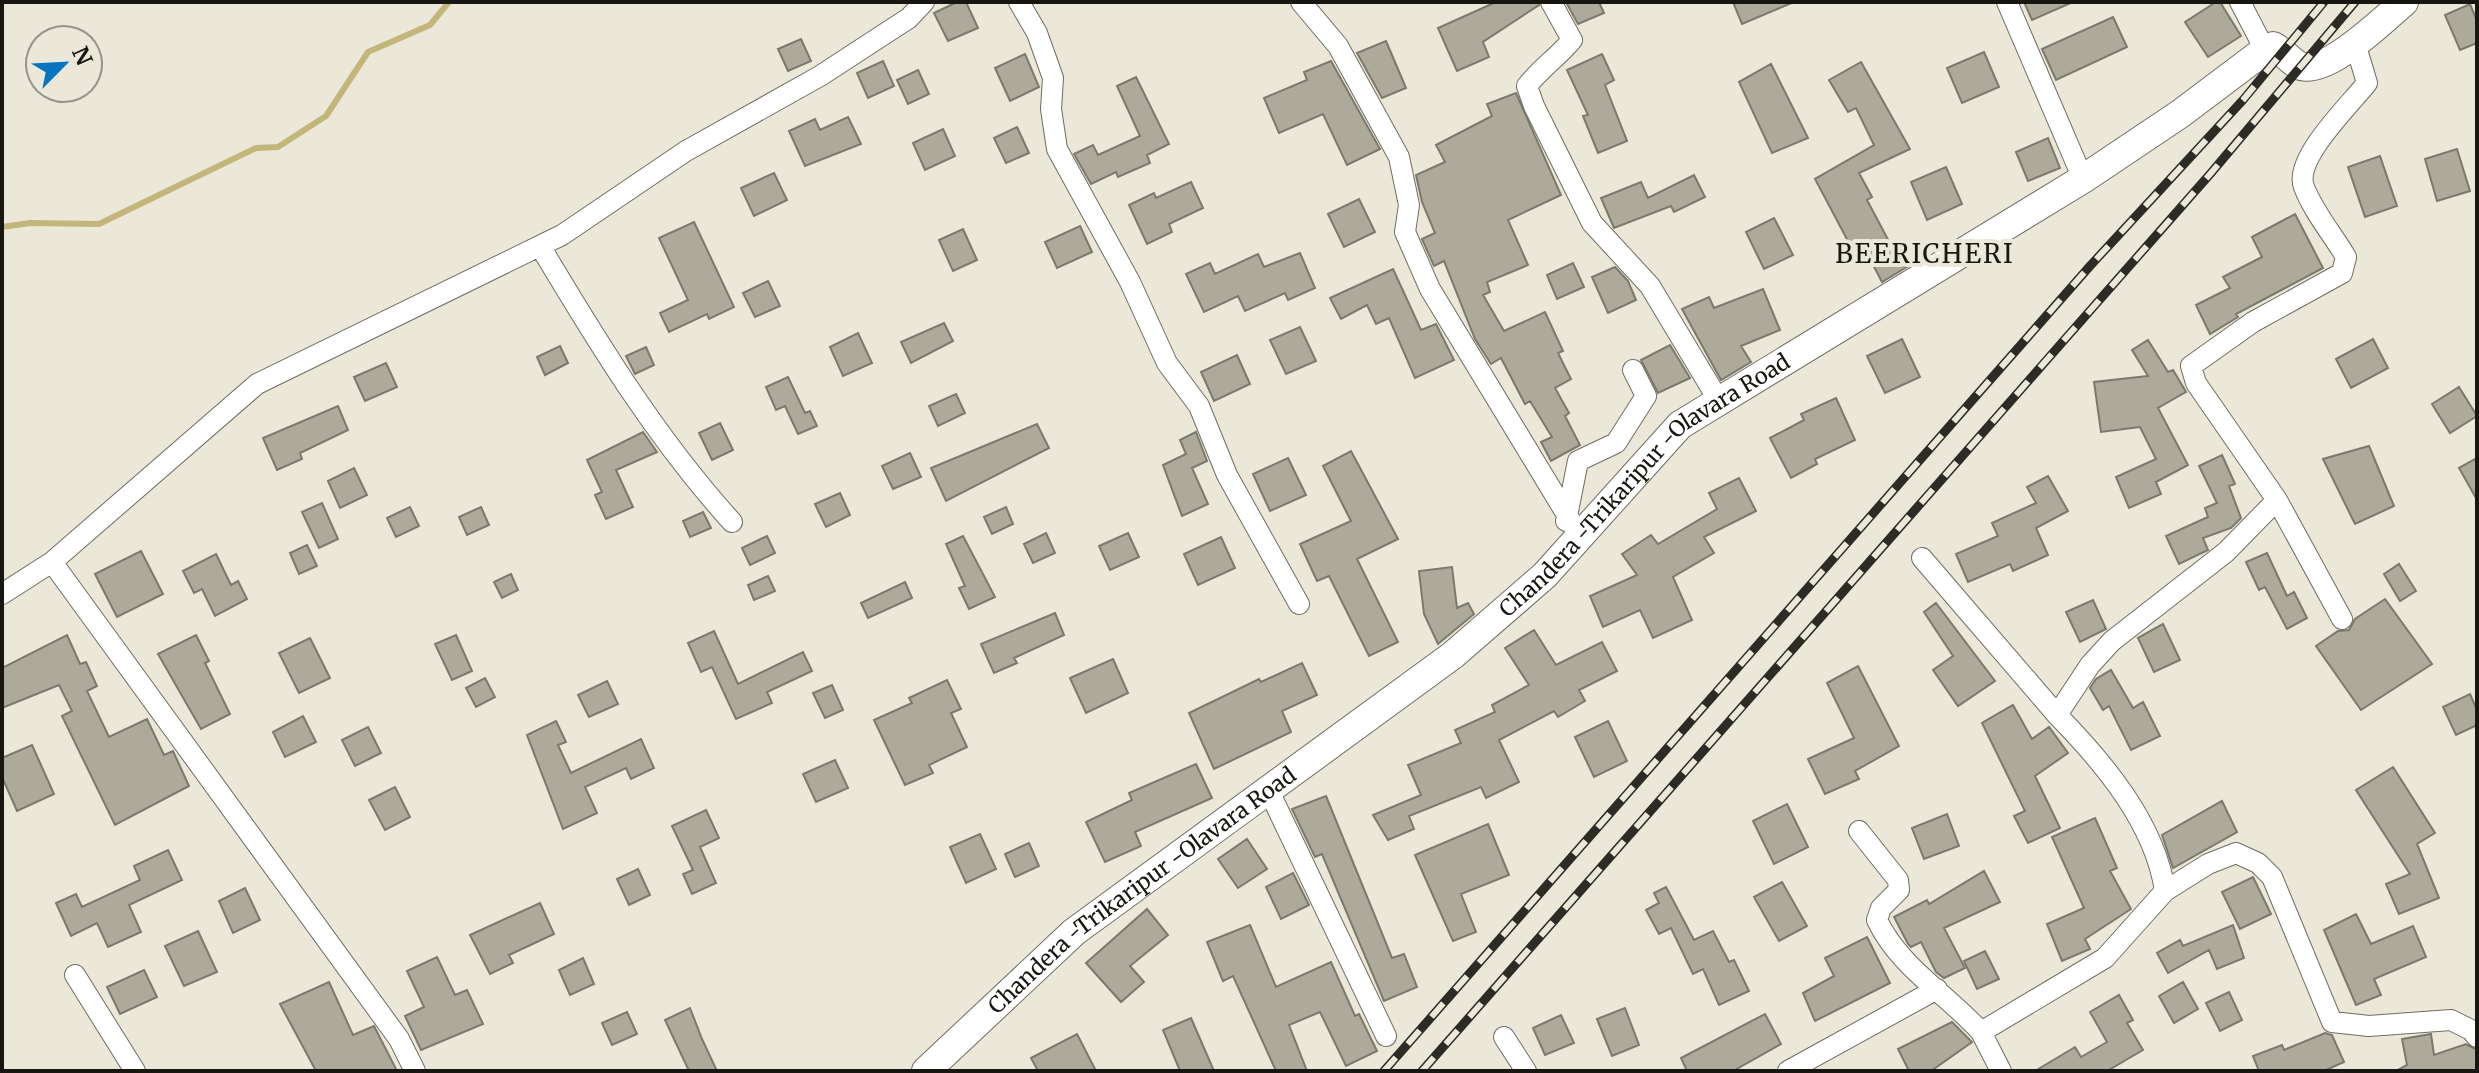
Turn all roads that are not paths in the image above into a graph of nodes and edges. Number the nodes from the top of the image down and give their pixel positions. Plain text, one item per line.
1 (924, 2) edge
2 (1019, 2) edge
3 (1301, 2) edge
4 (1551, 2) edge
5 (2007, 2) edge
6 (2240, 2) edge
7 (2404, 2) edge
8 (2355, 43) junction
9 (2265, 50) junction
10 (2083, 179) junction
11 (540, 246) junction
12 (1633, 370) dead end
13 (1719, 401) junction
14 (2277, 500) junction
15 (732, 522) dead end
16 (1574, 527) junction
17 (1922, 558) dead end
18 (52, 562) junction
19 (2, 594) edge
20 (1299, 604) dead end
21 (2342, 619) dead end
22 (2057, 715) junction
23 (1268, 789) junction
24 (1859, 831) dead end
25 (2165, 891) junction
26 (75, 975) dead end
27 (1937, 989) junction
28 (1981, 1032) junction
29 (1386, 1036) dead end
30 (1504, 1037) dead end
31 (2477, 1037) edge
32 (135, 1071) edge
33 (415, 1071) edge
34 (926, 1071) edge
35 (1526, 1071) edge
36 (1788, 1071) edge
37 (2001, 1071) edge

1 - 11 street
2 - 20 street
3 - 16 street
4 - 13 street
5 - 10 street
6 - 9 street
7 - 8 main road
8 - 9 main road
8 - 14 street
9 - 10 main road, Chandera -Trikaripur -Olavara Road
10 - 13 main road, Chandera -Trikaripur -Olavara Road
11 - 15 street
11 - 18 street
12 - 16 street
13 - 16 main road, Chandera -Trikaripur -Olavara Road
14 - 21 street
14 - 22 street
16 - 23 main road, Chandera -Trikaripur -Olavara Road
17 - 22 street
18 - 19 street
18 - 33 street
22 - 25 street
23 - 29 street
23 - 34 main road, Chandera -Trikaripur -Olavara Road
24 - 27 street
25 - 28 street
25 - 31 street
26 - 32 street
27 - 28 street
27 - 36 street
28 - 37 street
30 - 35 street

